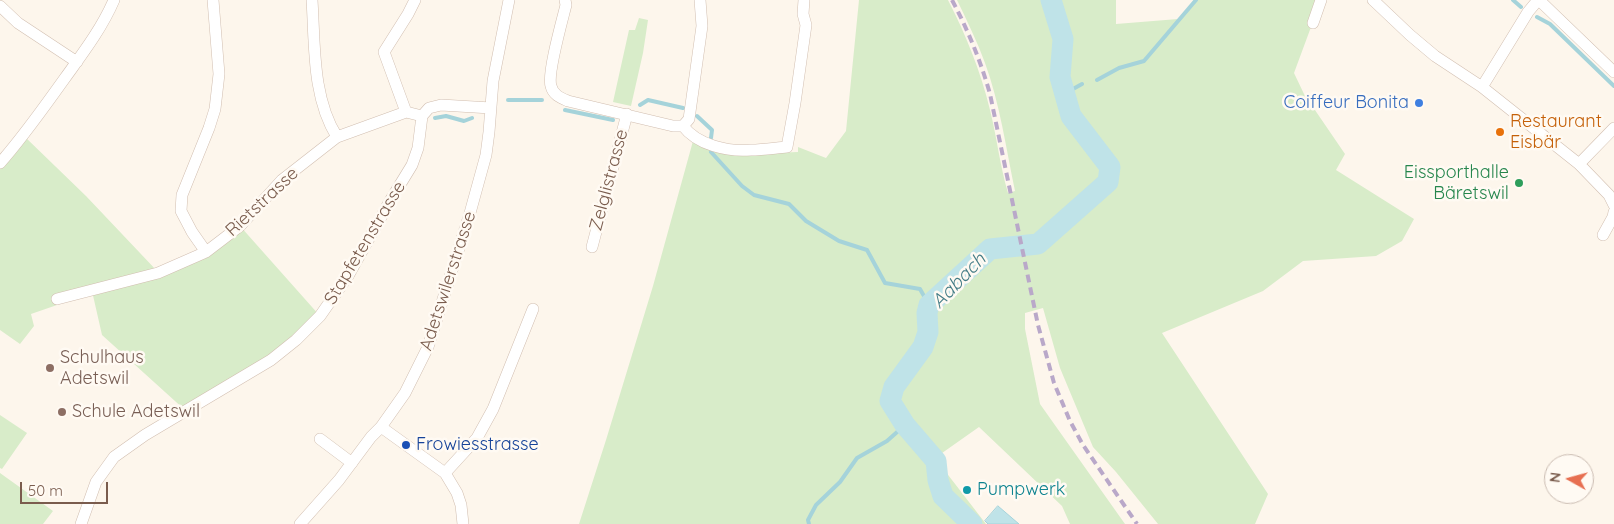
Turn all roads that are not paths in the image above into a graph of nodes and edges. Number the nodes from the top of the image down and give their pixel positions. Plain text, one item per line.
1 (114, 0) edge
2 (213, 0) edge
3 (312, 0) edge
4 (415, 0) edge
5 (509, 0) edge
6 (565, 0) edge
7 (700, 0) edge
8 (804, 0) edge
9 (1322, 0) edge
10 (1373, 0) edge
11 (1539, 0) edge
12 (0, 6) edge
13 (1313, 23) dead end
14 (77, 62) junction
15 (1614, 72) edge
16 (1482, 87) junction
17 (491, 108) junction
18 (406, 112) junction
19 (627, 114) junction
20 (422, 116) junction
21 (683, 126) junction
22 (1614, 128) edge
23 (337, 137) junction
24 (0, 163) edge
25 (1579, 164) junction
26 (1614, 204) edge
27 (1614, 212) edge
28 (1602, 235) dead end
29 (592, 247) dead end
30 (206, 252) junction
31 (57, 299) dead end
32 (533, 309) dead end
33 (381, 427) junction
34 (320, 439) dead end
35 (352, 463) junction
36 (445, 473) junction
37 (81, 524) edge
38 (300, 524) edge
39 (463, 524) edge

1 - 14 street
2 - 30 street
3 - 23 street
4 - 18 street
5 - 17 street, Adetswilerstrasse
6 - 19 street, Zelglistrasse
7 - 21 street
8 - 21 street
9 - 13 street
10 - 16 street
11 - 15 street
11 - 16 street
12 - 14 street
14 - 24 street
16 - 25 street
17 - 20 street
17 - 33 street, Adetswilerstrasse
18 - 20 street
18 - 23 street, Rietstrasse
19 - 21 street, Zelglistrasse
19 - 29 street, Zelglistrasse
20 - 37 street, Stapfetenstrasse
22 - 25 street
23 - 30 street, Rietstrasse
25 - 26 street
27 - 28 street
30 - 31 street, Rietstrasse
32 - 36 street
33 - 35 street, Adetswilerstrasse
33 - 36 street
34 - 35 street
35 - 38 street, Adetswilerstrasse
36 - 39 street

